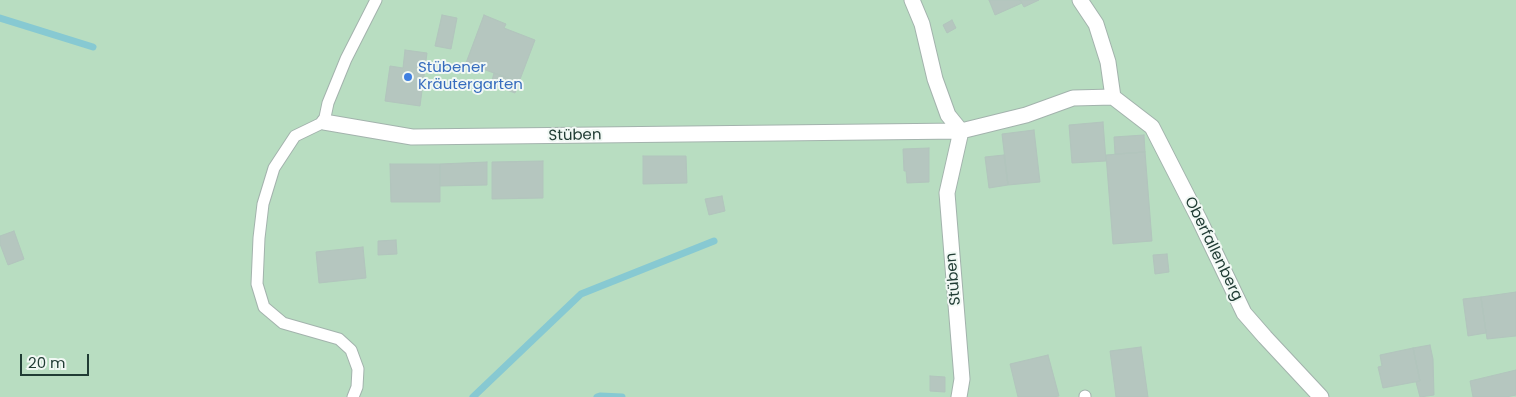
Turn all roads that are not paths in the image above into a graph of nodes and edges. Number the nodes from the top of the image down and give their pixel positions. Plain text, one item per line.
1 (376, 0) edge
2 (912, 0) edge
3 (1080, 0) edge
4 (1113, 97) junction
5 (324, 122) junction
6 (961, 131) junction
7 (353, 397) edge
8 (959, 397) edge
9 (1321, 397) edge

1 - 5 lane
2 - 6 street
3 - 4 street
4 - 6 street, Stüben
4 - 9 street, Oberfallenberg
5 - 6 street, Stüben
5 - 7 lane
6 - 8 street, Stüben

